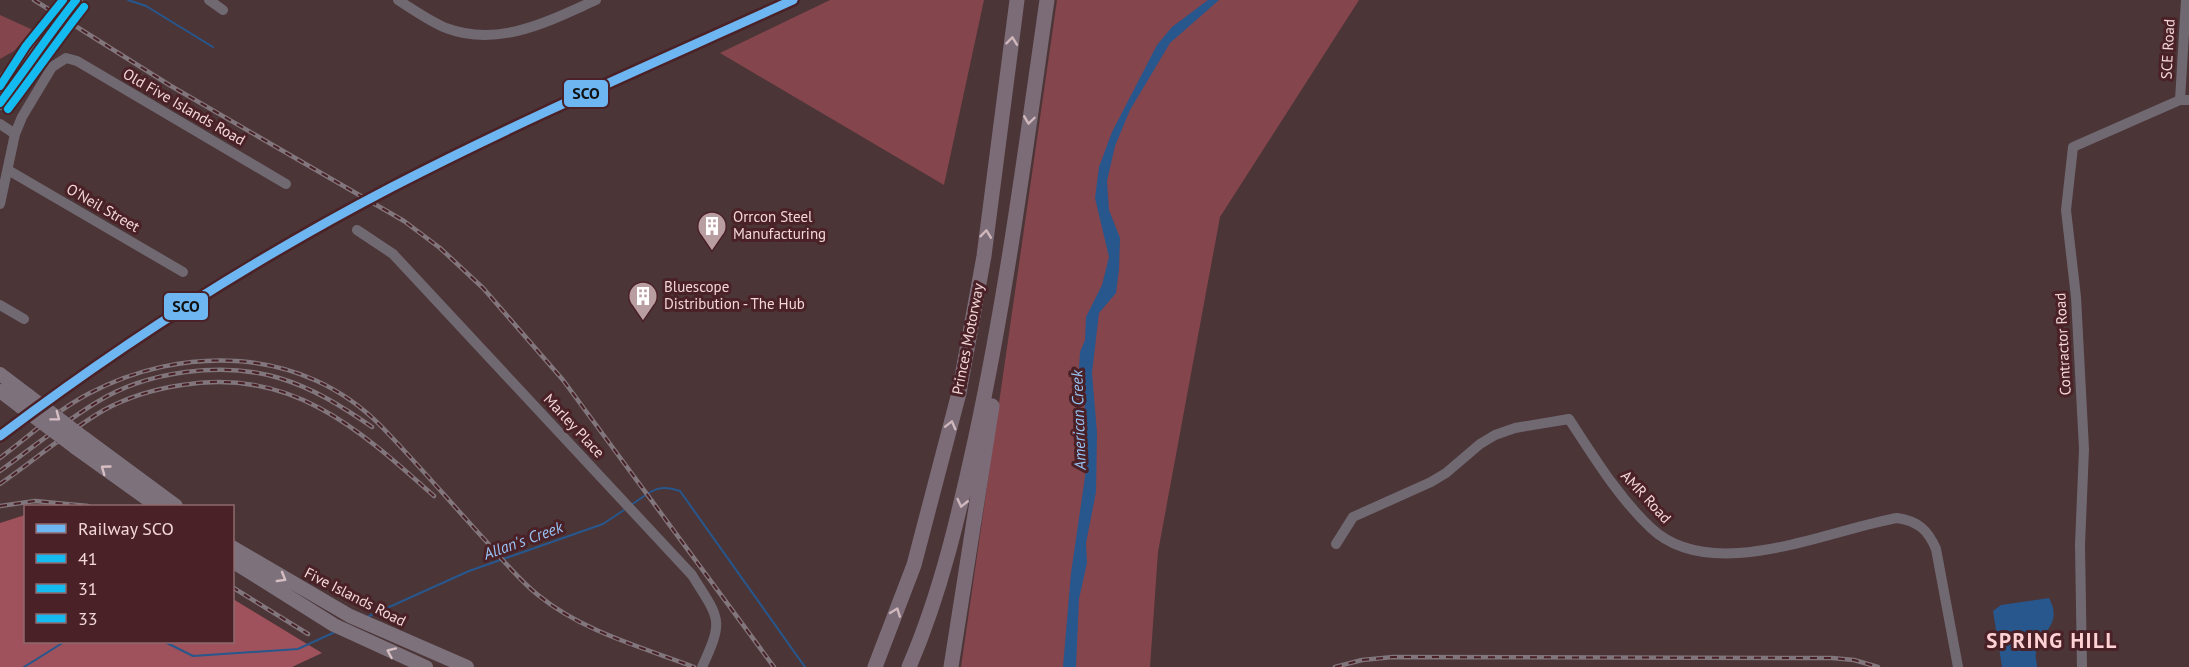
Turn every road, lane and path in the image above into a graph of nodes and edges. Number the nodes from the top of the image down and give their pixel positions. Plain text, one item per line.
1 (76, 0) edge
2 (209, 0) edge
3 (398, 0) edge
4 (596, 0) edge
5 (1017, 0) edge
6 (1047, 0) edge
7 (2186, 0) edge
8 (223, 10) dead end
9 (34, 52) junction
10 (0, 85) edge
11 (2184, 100) edge
12 (0, 103) edge
13 (0, 124) edge
14 (15, 135) junction
15 (8, 170) junction
16 (286, 184) dead end
17 (0, 204) edge
18 (357, 230) dead end
19 (183, 272) dead end
20 (1006, 281) junction
21 (0, 305) edge
22 (24, 320) dead end
23 (0, 374) edge
24 (0, 391) edge
25 (25, 401) junction
26 (80, 443) junction
27 (155, 505) edge
28 (173, 505) edge
29 (1336, 544) dead end
30 (234, 548) edge
31 (234, 562) edge
32 (426, 667) edge
33 (467, 667) edge
34 (702, 667) edge
35 (875, 667) edge
36 (909, 667) edge
37 (951, 667) edge
38 (1958, 667) edge
39 (2082, 667) edge

1 - 9 main road
2 - 8 street
3 - 4 street
35 -> 5 highway, Princes Motorway
6 -> 20 highway, Princes Motorway
7 - 11 street, SCE Road
9 - 10 main road
9 - 12 main road
11 - 39 street, Contractor Road
13 - 14 street
14 - 15 street
14 - 16 street, Old Five Islands Road
15 - 17 street
15 - 19 street, O'Neil Street
18 - 34 street, Marley Place
20 -> 36 highway, Princes Motorway
20 - 37 highway
21 - 22 street
23 - 25 main road
24 - 25 main road
25 - 26 main road, bridge
27 -> 26 main road
26 - 28 main road
29 - 38 street, AMR Road
30 -> 33 main road, Five Islands Road
32 -> 31 main road, Five Islands Road

